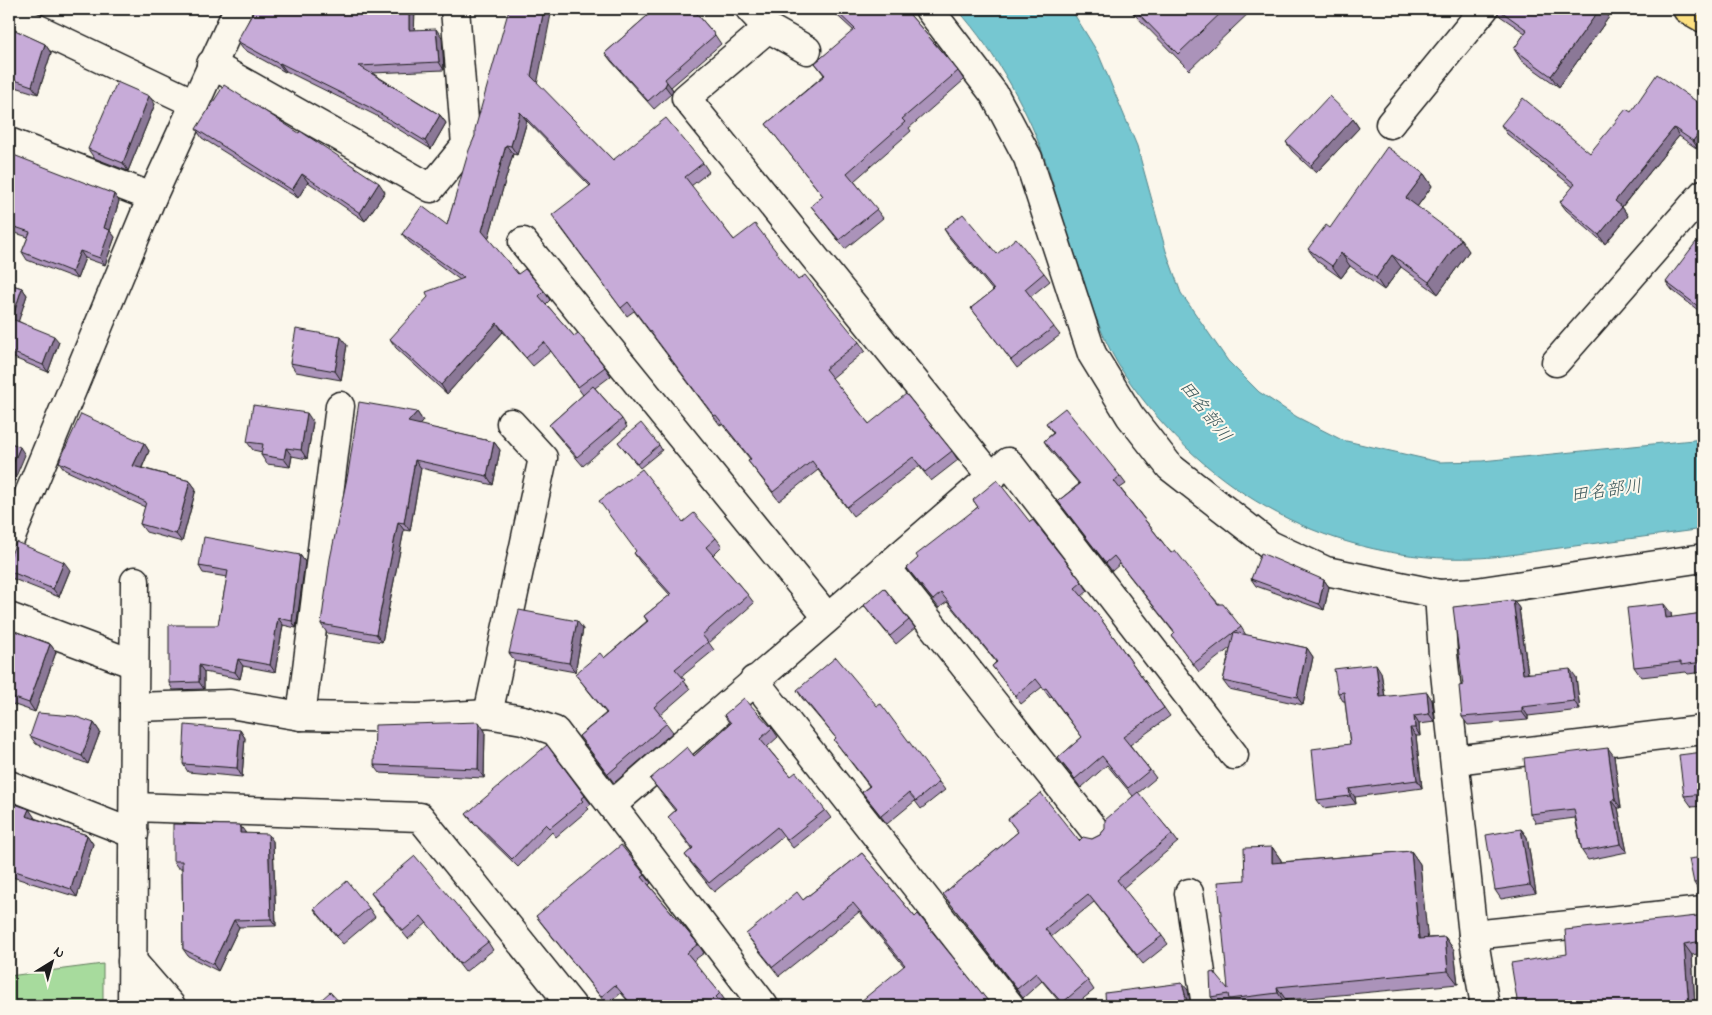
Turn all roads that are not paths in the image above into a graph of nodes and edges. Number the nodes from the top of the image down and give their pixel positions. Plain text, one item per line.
1 (238, 9) edge
2 (455, 9) edge
3 (929, 9) edge
4 (1484, 9) edge
5 (1686, 9) edge
6 (759, 18) edge
7 (1703, 18) edge
8 (19, 20) dead end
9 (807, 50) dead end
10 (210, 64) junction
11 (194, 103) junction
12 (1390, 124) dead end
13 (9, 142) edge
14 (1703, 194) edge
15 (152, 197) junction
16 (523, 242) dead end
17 (1556, 362) dead end
18 (340, 406) dead end
19 (511, 423) dead end
20 (991, 476) junction
21 (9, 542) edge
22 (1703, 558) edge
23 (886, 567) junction
24 (135, 581) dead end
25 (1439, 594) junction
26 (9, 617) edge
27 (827, 618) junction
28 (134, 664) junction
29 (754, 680) junction
30 (134, 707) junction
31 (488, 714) junction
32 (301, 716) junction
33 (1703, 730) edge
34 (1234, 755) dead end
35 (1455, 760) junction
36 (9, 785) edge
37 (612, 805) junction
38 (134, 807) junction
39 (1096, 832) dead end
40 (134, 834) junction
41 (1189, 894) dead end
42 (1703, 911) edge
43 (1473, 935) junction
44 (132, 961) junction
45 (132, 1006) edge
46 (171, 1006) edge
47 (572, 1006) edge
48 (764, 1006) edge
49 (1010, 1006) edge
50 (1206, 1006) edge
51 (1485, 1006) edge

1 - 10 street
2 - 10 street
3 - 25 street
4 - 12 street
5 - 7 highway
6 - 9 street
6 - 20 street
8 - 11 street
10 - 11 street
11 - 15 street
13 - 15 street
14 - 17 street
15 - 21 street
16 - 27 street
18 - 32 street
19 - 31 street
20 - 23 street
20 - 34 street
22 - 25 street
23 - 27 street
23 - 39 street
24 - 28 street
25 - 35 street
26 - 28 street
27 - 29 street
28 - 30 street
29 - 37 street
29 - 49 street
30 - 32 street
30 - 38 street
31 - 32 street
31 - 37 street
33 - 35 street
35 - 43 street
36 - 40 street
37 - 48 street
38 - 40 street
38 - 47 street
40 - 44 street
41 - 50 street
42 - 43 street
43 - 51 street
44 - 45 street
44 - 46 street

